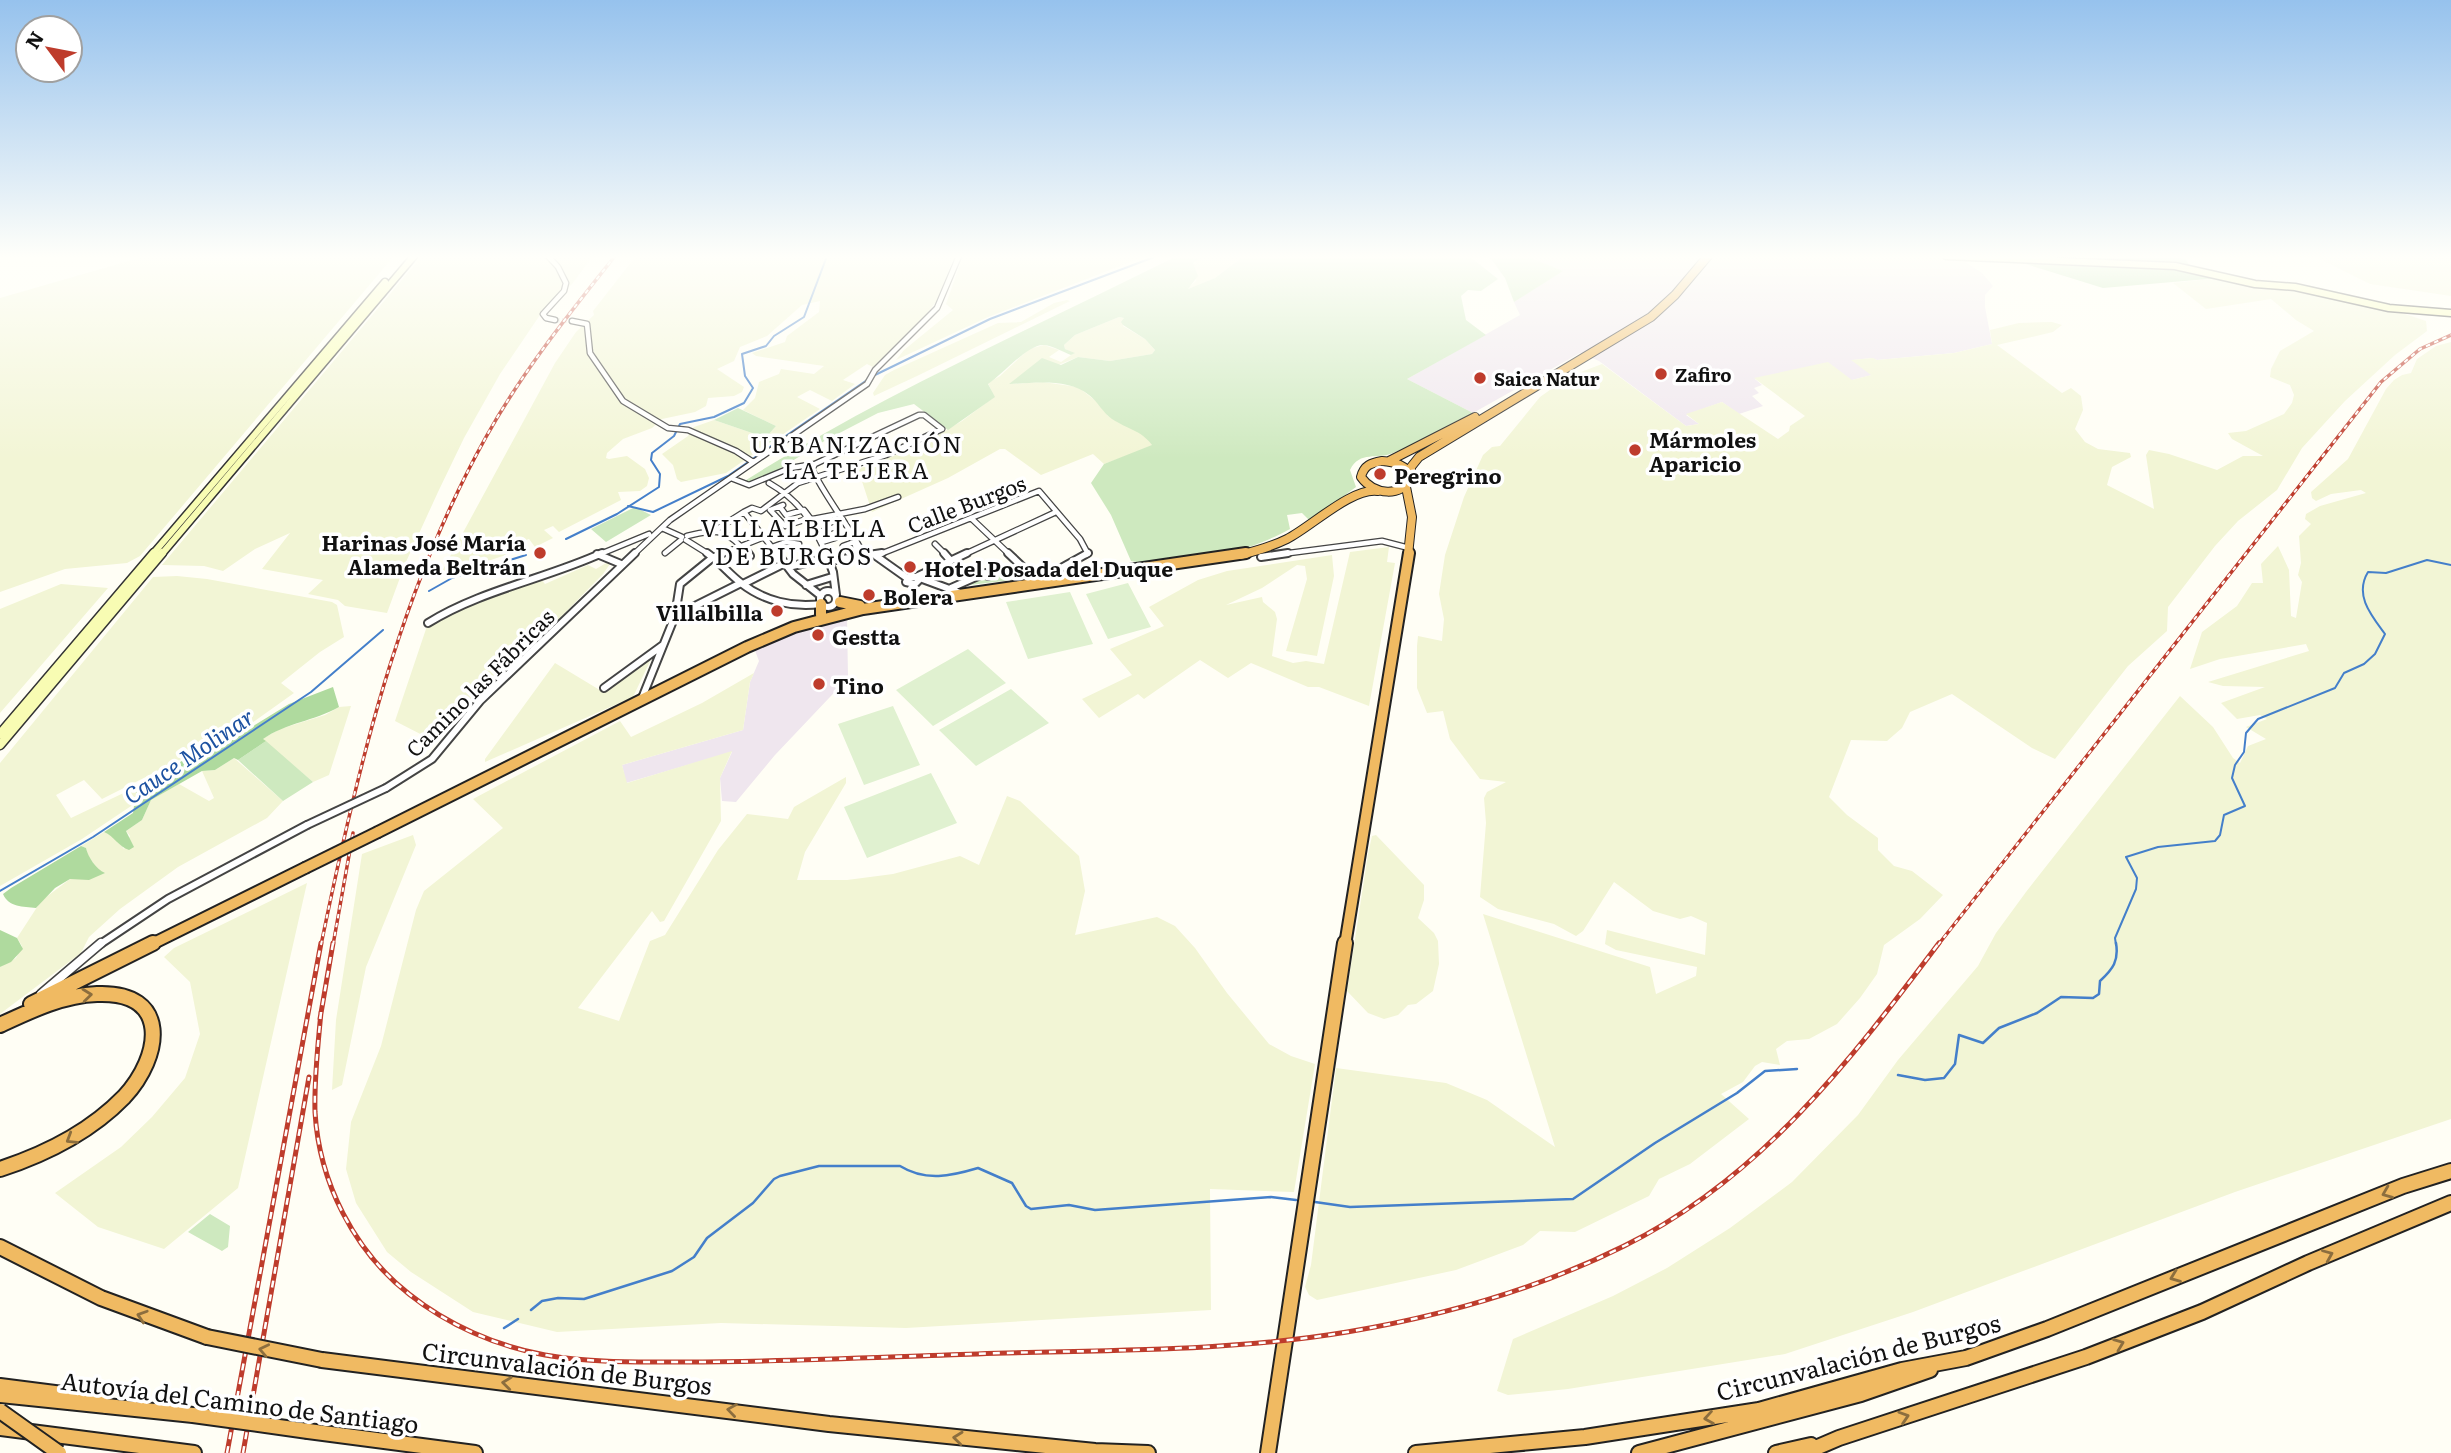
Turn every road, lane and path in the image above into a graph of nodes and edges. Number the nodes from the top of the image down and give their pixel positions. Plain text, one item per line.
1 (349, 324) edge
2 (357, 324) edge
3 (586, 324) edge
4 (922, 324) edge
5 (1640, 324) edge
6 (1534, 387) junction
7 (751, 461) junction
8 (1389, 461) junction
9 (815, 464) junction
10 (1410, 473) junction
11 (815, 476) junction
12 (731, 478) junction
13 (1362, 480) junction
14 (769, 483) dead end
15 (1406, 486) junction
16 (784, 491) junction
17 (1381, 491) junction
18 (898, 497) dead end
19 (1352, 498) junction
20 (1410, 505) junction
21 (764, 511) junction
22 (743, 512) junction
23 (1056, 512) junction
24 (842, 515) junction
25 (804, 516) junction
26 (970, 517) junction
27 (751, 519) junction
28 (787, 522) junction
29 (838, 526) dead end
30 (663, 528) junction
31 (715, 530) junction
32 (654, 533) junction
33 (817, 533) junction
34 (764, 537) junction
35 (684, 538) junction
36 (835, 538) dead end
37 (994, 540) junction
38 (822, 542) junction
39 (799, 544) dead end
40 (935, 544) dead end
41 (743, 545) junction
42 (772, 547) junction
43 (1409, 548) junction
44 (665, 553) dead end
45 (597, 554) junction
46 (750, 556) dead end
47 (864, 556) junction
48 (876, 556) junction
49 (1261, 556) dead end
50 (712, 558) junction
51 (828, 559) junction
52 (950, 560) junction
53 (621, 564) junction
54 (786, 565) junction
55 (988, 576) dead end
56 (832, 577) junction
57 (917, 579) junction
58 (742, 584) junction
59 (806, 585) junction
60 (835, 585) junction
61 (951, 589) junction
62 (964, 595) junction
63 (839, 602) junction
64 (822, 603) junction
65 (865, 608) junction
66 (675, 616) junction
67 (428, 623) dead end
68 (794, 627) junction
69 (756, 642) junction
70 (663, 645) junction
71 (604, 688) dead end
72 (641, 700) junction
73 (0, 734) edge
74 (0, 745) edge
75 (37, 1001) junction
76 (0, 1020) edge
77 (0, 1025) edge
78 (0, 1169) edge
79 (2451, 1171) edge
80 (2451, 1203) edge
81 (0, 1247) edge
82 (1966, 1358) junction
83 (0, 1386) edge
84 (0, 1395) edge
85 (107, 1408) junction
86 (0, 1411) edge
87 (0, 1429) edge
88 (0, 1436) edge
89 (1839, 1438) junction
90 (84, 1441) junction
91 (189, 1452) edge
92 (59, 1453) edge
93 (475, 1453) edge
94 (1148, 1453) edge
95 (1268, 1453) edge
96 (1416, 1453) edge
97 (1639, 1453) edge
98 (1776, 1453) edge
99 (1804, 1453) edge

1 - 73 main road
2 - 74 main road
3 - 7 street
4 - 7 street, Camino las Fábricas
5 - 6 highway
6 - 8 highway
6 - 10 highway
7 - 12 street, Camino las Fábricas
8 - 10 highway
8 - 13 highway
9 - 11 street
9 - 11 street
9 - 12 street
10 - 15 highway
11 - 16 street
11 - 24 street
12 - 30 street, Camino las Fábricas
13 - 17 highway
13 - 19 highway
14 - 16 street
15 - 17 highway
15 - 20 highway
16 - 21 street
16 - 25 street
17 - 19 highway
17 - 20 highway
18 - 24 street
19 - 62 highway
20 - 43 highway
21 - 22 street
21 - 25 street
21 - 27 street
21 - 28 street
22 - 27 street
22 - 31 street
23 - 26 street, Calle Burgos
23 - 37 street
23 - 37 street
24 - 25 street
24 - 47 street
25 - 28 street
25 - 28 street
25 - 33 street
26 - 37 street
26 - 48 street, Calle Burgos
27 - 34 street
29 - 33 street
30 - 32 street, Camino las Fábricas
30 - 35 street
31 - 35 street
31 - 41 street
32 - 45 street, Camino las Fábricas
32 - 53 street, Camino las Fábricas
33 - 38 street
34 - 41 street
34 - 42 street
35 - 44 street
35 - 50 street
36 - 38 street
37 - 52 street
38 - 51 street
39 - 42 street
40 - 52 street
41 - 46 street
41 - 50 street
42 - 54 street
43 - 49 street
43 - 95 highway
45 - 53 street
45 - 67 street, Camino las Fábricas
47 - 48 street, Calle Burgos
47 - 51 street, Calle Burgos
48 - 57 street
50 - 58 street
50 - 66 street
51 - 54 street, Calle Burgos
51 - 56 street
52 - 57 street
53 - 75 street, Camino las Fábricas, bridge
54 - 58 street, Calle Burgos
54 - 59 street
55 - 61 street
56 - 59 street
56 - 60 street
57 - 61 street
58 - 64 street
58 - 66 street, Calle Burgos
59 - 64 street
60 - 63 street
60 - 64 street
61 - 62 street
62 - 65 highway
63 - 64 highway
63 - 64 street
63 - 65 highway
64 - 65 highway
64 - 68 highway
64 - 69 highway
65 - 68 highway
66 - 70 street
68 - 69 highway
69 - 72 highway
70 - 71 street
70 - 72 street
72 - 75 highway, bridge
75 - 76 highway
77 -> 78 highway
79 -> 82 highway, Circunvalación de Burgos
89 -> 80 highway
94 -> 81 highway, Circunvalación de Burgos, bridge
82 -> 96 highway, Circunvalación de Burgos
82 - 97 highway
83 - 85 highway
84 - 85 highway, Autovía del Camino de Santiago
85 - 93 highway, Autovía del Camino de Santiago, bridge
86 - 92 highway, bridge
87 - 90 highway
88 - 90 highway
89 - 98 highway
89 - 99 highway
90 - 91 highway

